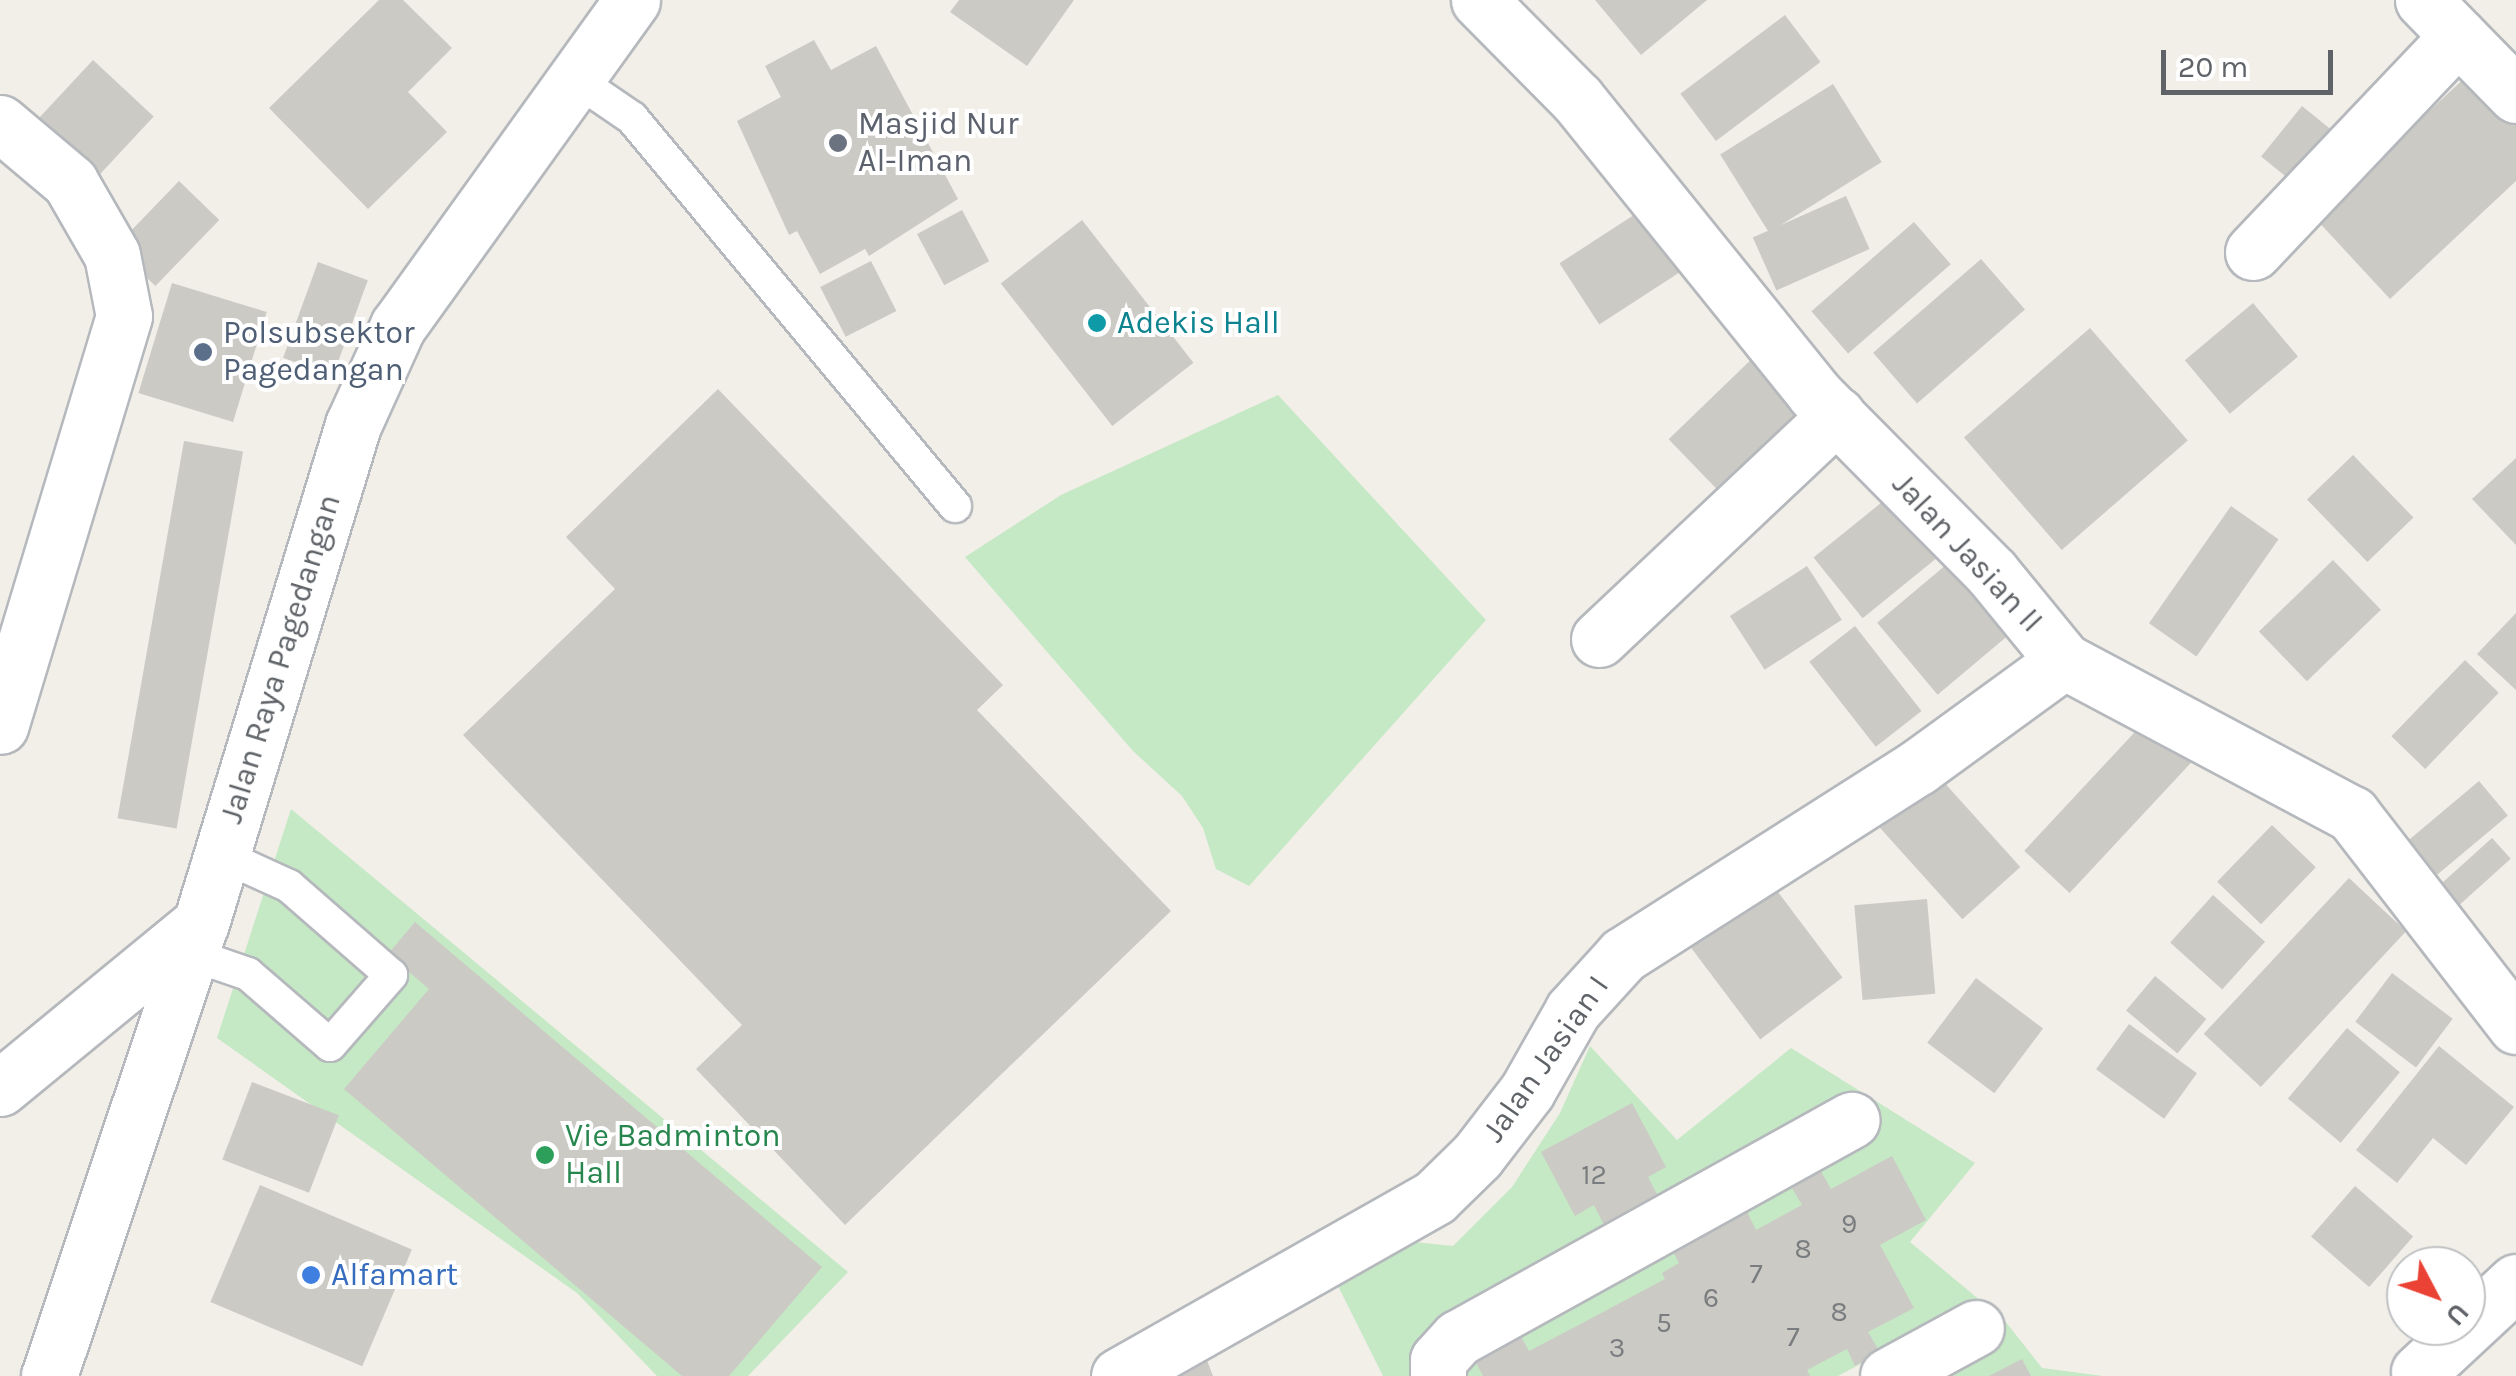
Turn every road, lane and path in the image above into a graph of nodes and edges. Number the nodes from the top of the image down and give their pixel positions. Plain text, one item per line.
1 (1478, 0) edge
2 (623, 4) edge
3 (2440, 18) edge
4 (578, 81) junction
5 (2516, 95) edge
6 (0, 124) edge
7 (2253, 252) dead end
8 (1838, 415) junction
9 (955, 506) dead end
10 (1600, 639) dead end
11 (2064, 661) junction
12 (0, 726) edge
13 (221, 855) junction
14 (196, 939) junction
15 (2516, 1026) edge
16 (0, 1088) edge
17 (1852, 1120) dead end
18 (2516, 1282) edge
19 (1976, 1328) dead end
20 (2420, 1372) dead end
21 (49, 1376) edge
22 (1120, 1376) edge
23 (1438, 1376) edge
24 (1888, 1376) edge

1 - 8 street, Jalan Jasian II
2 - 4 street, Jalan Raya Pagedangan
3 - 5 street
3 - 7 street
4 - 9 lane
4 - 13 street, Jalan Raya Pagedangan
6 - 12 street
8 - 10 street
8 - 11 street, Jalan Jasian II
11 - 15 street, Jalan Jasian II
11 - 22 street, Jalan Jasian I
13 - 14 street, Jalan Raya Pagedangan
13 - 14 lane
14 - 16 street
14 - 21 street, Jalan Raya Pagedangan
17 - 23 street
18 - 20 street
19 - 24 street

